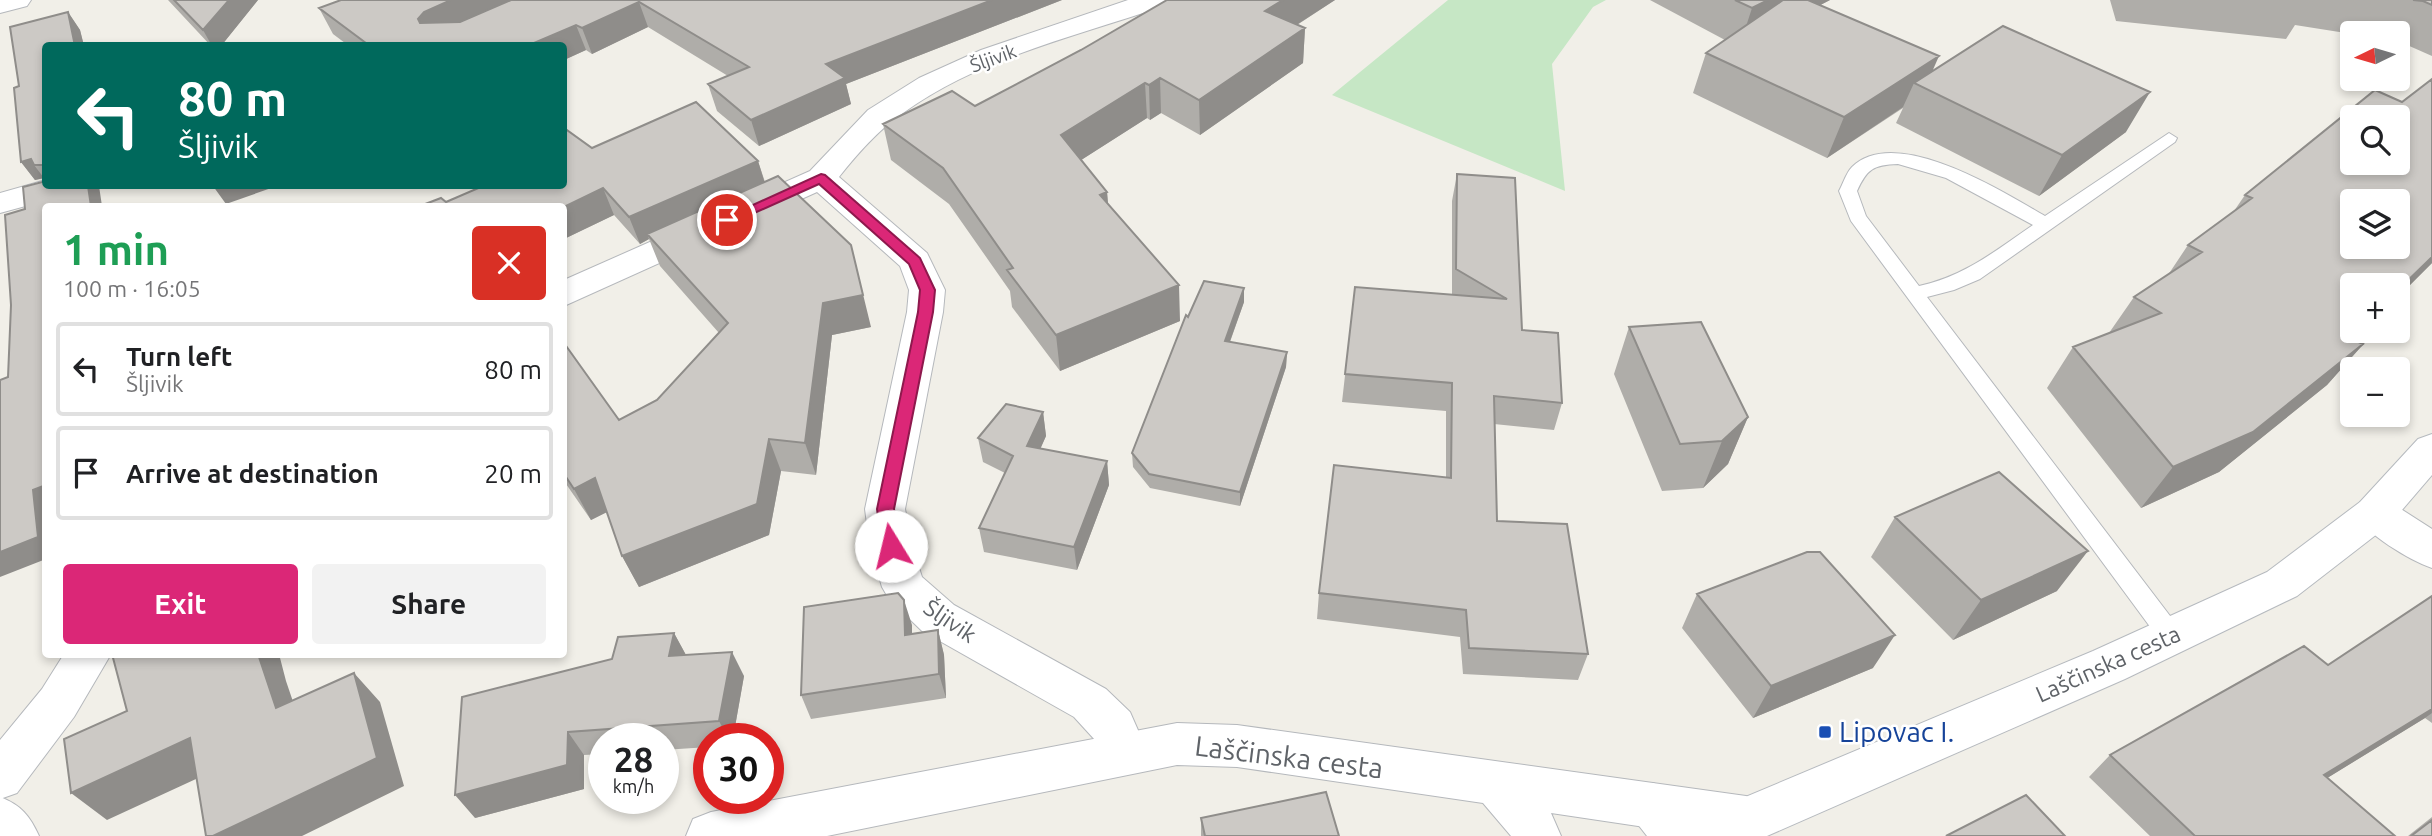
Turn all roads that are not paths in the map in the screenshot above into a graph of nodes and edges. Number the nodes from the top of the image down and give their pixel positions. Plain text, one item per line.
1 (17, 0) edge
2 (1154, 0) edge
3 (0, 5) edge
4 (2169, 138) dead end
5 (821, 178) junction
6 (51, 189) edge
7 (0, 203) edge
8 (2047, 225) junction
9 (567, 292) edge
10 (1916, 293) junction
11 (2432, 449) edge
12 (2375, 513) junction
13 (2432, 551) edge
14 (2171, 636) junction
15 (86, 658) edge
16 (1124, 753) junction
17 (0, 777) edge
18 (1496, 784) junction
19 (0, 820) edge
20 (1666, 821) edge
21 (1728, 828) edge
22 (14, 836) edge
23 (711, 836) edge
24 (1536, 836) edge

1 - 3 street
2 - 5 street, Šljivik
4 - 8 lane
5 - 9 street, Šljivik
5 - 16 street, Šljivik
6 - 7 street
8 - 10 lane
8 - 10 lane
10 - 14 lane
11 - 12 street, Laščinska cesta
12 - 13 street
12 - 14 street, Laščinska cesta
14 - 21 street, Laščinska cesta
15 - 17 street
16 - 18 street, Laščinska cesta
16 - 23 street, Laščinska cesta
18 - 20 street, Laščinska cesta
18 - 24 street
19 - 22 street
20 - 21 street, Laščinska cesta

